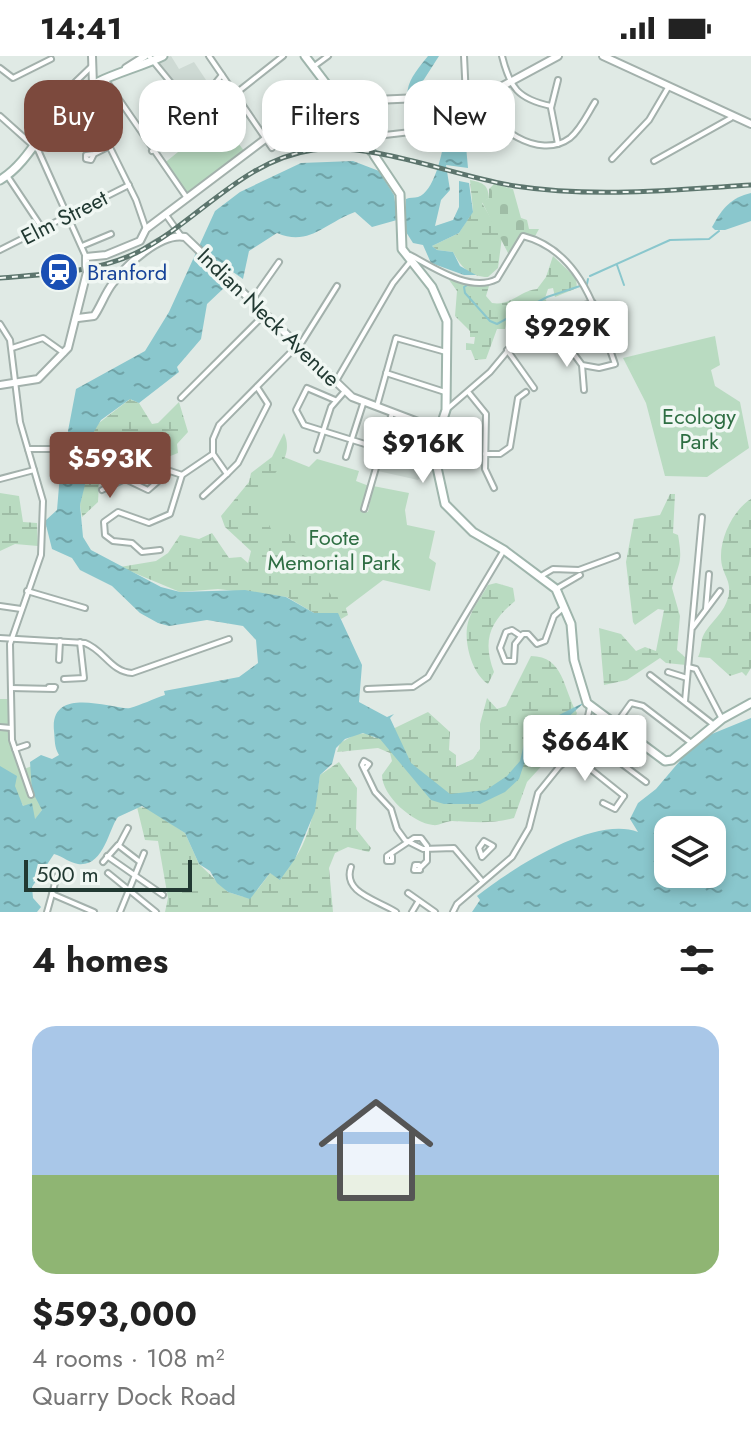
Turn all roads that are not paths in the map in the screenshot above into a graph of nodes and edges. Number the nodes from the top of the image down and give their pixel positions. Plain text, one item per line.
1 (92, 56) edge
2 (163, 56) edge
3 (209, 56) edge
4 (283, 56) edge
5 (305, 56) edge
6 (328, 56) edge
7 (464, 56) edge
8 (502, 56) edge
9 (603, 56) edge
10 (52, 57) edge
11 (146, 57) edge
12 (554, 57) edge
13 (93, 67) junction
14 (313, 67) junction
15 (0, 68) edge
16 (222, 75) junction
17 (105, 79) joint
18 (78, 80) edge
19 (93, 80) edge
20 (166, 80) edge
21 (218, 80) edge
22 (225, 80) edge
23 (323, 80) edge
24 (465, 80) edge
25 (511, 80) joint
26 (558, 80) dead end
27 (246, 85) edge
28 (515, 86) edge
29 (669, 86) junction
30 (595, 102) dead end
31 (551, 106) junction
32 (246, 110) edge
33 (0, 116) edge
34 (731, 118) junction
35 (751, 124) edge
36 (139, 131) edge
37 (262, 134) edge
38 (515, 135) edge
39 (24, 139) edge
40 (262, 139) edge
41 (558, 144) junction
42 (26, 152) edge
43 (38, 152) edge
44 (98, 152) edge
45 (111, 152) edge
46 (153, 152) edge
47 (371, 152) edge
48 (94, 154) dead end
49 (612, 159) dead end
50 (654, 161) dead end
51 (3, 178) edge
52 (129, 185) junction
53 (187, 198) junction
54 (166, 214) junction
55 (68, 216) junction
56 (42, 228) junction
57 (146, 229) junction
58 (111, 234) dead end
59 (181, 236) junction
60 (82, 246) junction
61 (0, 250) edge
62 (86, 257) junction
63 (408, 258) junction
64 (279, 262) dead end
65 (337, 286) dead end
66 (253, 299) junction
67 (593, 303) junction
68 (267, 313) junction
69 (555, 313) junction
70 (78, 318) junction
71 (0, 324) edge
72 (299, 345) junction
73 (12, 348) junction
74 (507, 350) junction
75 (64, 353) junction
76 (448, 353) junction
77 (582, 365) junction
78 (386, 373) junction
79 (336, 381) junction
80 (17, 383) junction
81 (0, 385) edge
82 (257, 387) junction
83 (534, 388) dead end
84 (584, 390) dead end
85 (345, 391) junction
86 (447, 392) junction
87 (526, 392) dead end
88 (469, 393) junction
89 (181, 398) dead end
90 (335, 400) junction
91 (363, 404) junction
92 (376, 408) junction
93 (446, 410) junction
94 (392, 413) junction
95 (323, 430) junction
96 (351, 439) junction
97 (28, 449) junction
98 (58, 449) dead end
99 (381, 449) junction
100 (433, 449) junction
101 (317, 450) dead end
102 (213, 454) junction
103 (485, 454) junction
104 (346, 457) dead end
105 (34, 470) junction
106 (227, 474) junction
107 (182, 475) junction
108 (0, 479) edge
109 (494, 488) dead end
110 (102, 490) dead end
111 (203, 496) dead end
112 (364, 509) dead end
113 (702, 517) dead end
114 (160, 550) dead end
115 (504, 550) junction
116 (617, 556) dead end
117 (709, 574) dead end
118 (580, 575) dead end
119 (541, 576) junction
120 (556, 589) junction
121 (27, 591) junction
122 (720, 591) dead end
123 (0, 606) edge
124 (85, 608) dead end
125 (566, 608) junction
126 (21, 609) junction
127 (706, 611) junction
128 (691, 629) junction
129 (521, 636) junction
130 (0, 638) edge
131 (11, 638) junction
132 (229, 639) dead end
133 (60, 641) junction
134 (80, 642) junction
135 (59, 660) dead end
136 (688, 667) junction
137 (668, 672) dead end
138 (650, 675) dead end
139 (687, 678) junction
140 (64, 679) dead end
141 (49, 687) dead end
142 (11, 688) junction
143 (367, 689) dead end
144 (685, 701) junction
145 (587, 703) junction
146 (751, 703) edge
147 (722, 719) junction
148 (616, 724) junction
149 (714, 725) junction
150 (0, 727) edge
151 (11, 728) junction
152 (586, 737) junction
153 (690, 742) junction
154 (27, 745) dead end
155 (15, 749) junction
156 (574, 756) junction
157 (366, 768) dead end
158 (646, 782) dead end
159 (31, 795) dead end
160 (603, 803) dead end
161 (128, 828) dead end
162 (408, 843) junction
163 (119, 845) junction
164 (427, 849) junction
165 (144, 853) dead end
166 (107, 856) junction
167 (392, 856) dead end
168 (482, 857) dead end
169 (103, 862) dead end
170 (140, 862) junction
171 (470, 866) junction
172 (351, 867) dead end
173 (421, 867) dead end
174 (108, 873) dead end
175 (57, 876) dead end
176 (134, 876) junction
177 (482, 881) junction
178 (129, 892) junction
179 (408, 893) dead end
180 (52, 894) junction
181 (163, 895) dead end
182 (418, 902) junction
183 (47, 912) edge
184 (94, 912) edge
185 (120, 912) edge
186 (156, 912) edge
187 (396, 912) edge
188 (412, 912) edge
189 (435, 912) edge
190 (453, 912) edge

1 - 13 street
2 - 11 main road
3 - 16 street
4 - 27 street
5 - 14 main road
6 - 14 street
7 - 24 street
8 - 25 street
9 - 29 street
10 - 15 street
11 - 17 main road
11 - 20 street
12 - 25 street
13 - 18 street
13 - 19 street
14 - 23 main road
16 - 21 street
16 - 22 street
17 - 36 street
26 - 31 street
28 - 31 street
29 - 34 street
29 - 49 street
30 - 41 street
31 - 41 street
32 - 37 street
33 - 39 street
34 - 35 street
34 - 50 street
38 - 41 street
40 - 53 street
42 - 51 main road
43 - 55 street
44 - 48 street
45 - 52 street
46 - 53 street
47 - 63 main road
51 - 56 street
52 - 55 street, Elm Street
52 - 57 street
53 - 54 street
54 - 57 street
54 - 59 street, Indian Neck Avenue
55 - 56 street, Elm Street
55 - 60 street
56 - 61 street, Elm Street
57 - 62 street
58 - 60 street
59 - 66 street, Indian Neck Avenue
59 - 70 street, Indian Neck Avenue
60 - 62 street
62 - 70 street
63 - 67 street
63 - 76 main road
63 - 79 street
64 - 66 street
65 - 72 street
66 - 68 street, Indian Neck Avenue
67 - 69 street
67 - 77 street
68 - 72 street, Indian Neck Avenue
68 - 89 street
69 - 74 street
69 - 77 street
70 - 75 street
71 - 73 street
72 - 79 street, Indian Neck Avenue
72 - 82 street
73 - 75 street
73 - 80 street
74 - 83 street
74 - 88 street
75 - 80 street
76 - 78 street
76 - 86 main road
77 - 84 street
78 - 86 street
78 - 92 street
79 - 85 street, Indian Neck Avenue
80 - 81 street
80 - 97 street
82 - 102 street
82 - 106 street
85 - 90 street
85 - 91 street, Indian Neck Avenue
86 - 93 main road
87 - 103 street
88 - 93 street
88 - 103 street
90 - 95 street
90 - 95 street
91 - 92 street, Indian Neck Avenue
91 - 96 street
92 - 94 street, Indian Neck Avenue
93 - 100 main road
94 - 99 street
94 - 100 street, Indian Neck Avenue
95 - 96 street
95 - 101 street
96 - 99 street
96 - 104 street
97 - 98 street
97 - 105 street
99 - 112 street
100 - 115 main road
102 - 106 street
102 - 107 street
103 - 109 street
105 - 108 street
105 - 121 street
106 - 111 street
107 - 110 street
107 - 114 street
113 - 128 street
115 - 119 main road
115 - 143 street
116 - 119 street
117 - 127 street
118 - 120 street
119 - 120 main road
120 - 125 main road
121 - 124 street
121 - 126 street
122 - 127 street
123 - 126 street
125 - 129 street
125 - 145 main road
126 - 131 street
127 - 128 street
128 - 136 street
129 - 129 street
130 - 131 street
131 - 133 street
131 - 142 street
132 - 134 street
133 - 134 street
133 - 135 street
134 - 140 street
136 - 139 street
136 - 147 street
137 - 139 street
138 - 144 street
139 - 144 street
141 - 142 street
142 - 151 street
144 - 149 street
145 - 148 main road
145 - 152 street
146 - 147 main road
147 - 149 main road
148 - 153 main road
148 - 153 street
149 - 153 main road
150 - 151 street
151 - 155 street
152 - 156 street
152 - 158 street
154 - 155 street
155 - 159 street
156 - 160 street
156 - 177 street
157 - 162 street
161 - 163 street
162 - 164 street
162 - 164 street
162 - 167 street
163 - 166 street
163 - 170 street
164 - 171 street
164 - 173 street
165 - 170 street
166 - 169 street
166 - 176 street
168 - 171 street
170 - 176 street
171 - 177 street
172 - 187 street
174 - 178 street
175 - 180 street
176 - 178 street
176 - 181 street
177 - 190 street
178 - 185 street
178 - 186 street
179 - 182 street
180 - 183 street
180 - 184 street
182 - 188 street
182 - 189 street

